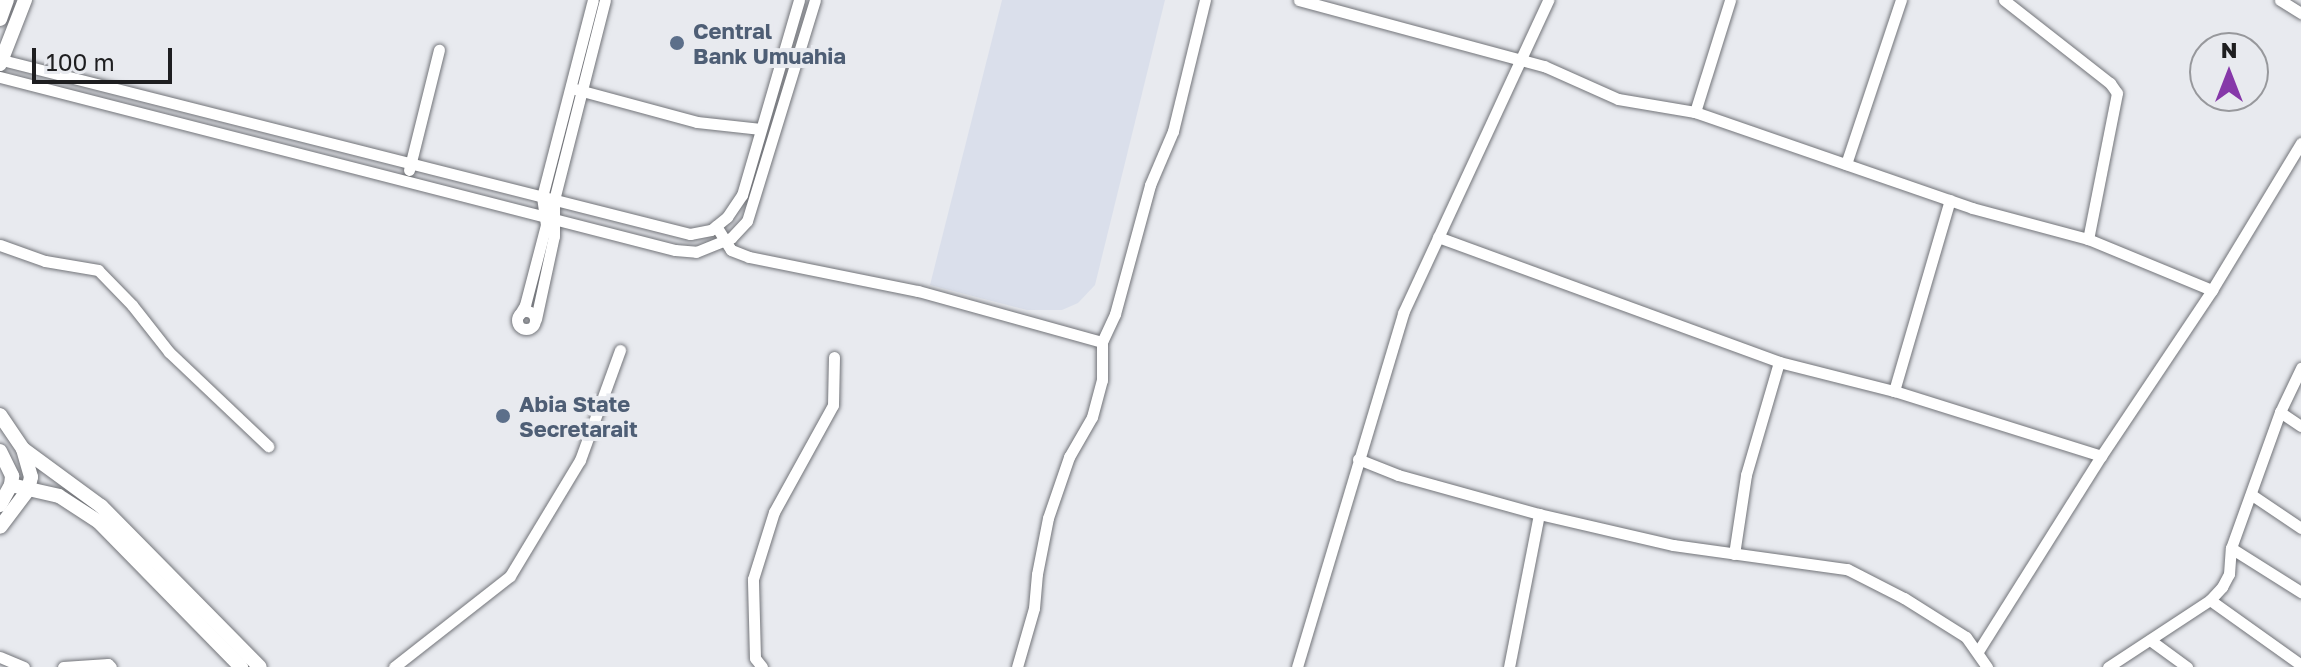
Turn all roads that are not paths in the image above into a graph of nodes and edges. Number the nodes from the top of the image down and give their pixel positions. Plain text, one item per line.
1 (7, 0) edge
2 (25, 0) edge
3 (593, 0) edge
4 (605, 0) edge
5 (799, 0) edge
6 (815, 0) edge
7 (1205, 0) edge
8 (1299, 0) edge
9 (1548, 0) edge
10 (1730, 0) edge
11 (1901, 0) edge
12 (2004, 0) edge
13 (2280, 0) edge
14 (2301, 13) edge
15 (0, 19) edge
16 (439, 50) dead end
17 (1519, 59) junction
18 (1, 61) edge
19 (0, 77) edge
20 (576, 90) junction
21 (1695, 112) junction
22 (761, 129) junction
23 (2301, 143) edge
24 (411, 163) junction
25 (1846, 164) junction
26 (407, 181) junction
27 (548, 199) junction
28 (1950, 200) junction
29 (550, 219) junction
30 (716, 226) junction
31 (1438, 237) junction
32 (2088, 239) junction
33 (725, 241) junction
34 (0, 245) edge
35 (2212, 290) junction
36 (1102, 342) junction
37 (620, 350) dead end
38 (834, 357) dead end
39 (1779, 362) junction
40 (2301, 368) edge
41 (1894, 391) junction
42 (2280, 412) junction
43 (0, 415) edge
44 (2301, 426) edge
45 (268, 446) dead end
46 (23, 449) junction
47 (0, 451) edge
48 (2101, 456) junction
49 (1358, 459) junction
50 (11, 485) junction
51 (28, 490) junction
52 (84, 495) junction
53 (2252, 495) junction
54 (59, 496) junction
55 (0, 505) edge
56 (1539, 514) junction
57 (0, 527) edge
58 (2301, 528) edge
59 (2231, 548) junction
60 (1734, 554) junction
61 (2301, 592) edge
62 (2210, 600) junction
63 (2150, 640) junction
64 (1978, 651) junction
65 (0, 657) edge
66 (2301, 665) edge
67 (24, 667) edge
68 (63, 667) edge
69 (111, 667) edge
70 (241, 667) edge
71 (260, 667) edge
72 (394, 667) edge
73 (762, 667) edge
74 (1017, 667) edge
75 (1297, 667) edge
76 (1509, 667) edge
77 (1987, 667) edge
78 (2108, 667) edge
79 (2187, 667) edge

1 - 15 street
2 - 18 street
3 - 20 street
4 - 20 street
5 - 22 street
6 - 33 street
7 - 36 street
8 - 17 street
9 - 17 street
10 - 21 street
11 - 25 street
12 - 32 street
13 - 14 street
16 - 24 street
17 - 21 street
17 - 31 street
18 - 24 street
19 - 26 street
20 - 22 street
20 - 27 street
21 - 25 street
22 - 30 street
23 - 35 street
24 - 26 street
24 - 27 street
25 - 28 street
26 - 29 street
27 - 29 street
27 - 30 street
28 - 32 street
28 - 41 street
29 - 29 street
29 - 33 street
30 - 33 street
31 - 39 street
31 - 49 street
32 - 35 street
33 - 36 street
34 - 45 street
35 - 48 street
36 - 74 street
37 - 72 street
38 - 73 street
39 - 41 street
39 - 60 street
40 - 42 street
41 - 48 street
42 - 44 street
42 - 53 street
43 - 46 street
46 - 51 street
46 - 52 street
47 - 50 street
48 - 64 street
49 - 56 street
49 - 75 street
50 - 51 street
50 - 55 street
51 - 54 street
51 - 57 street
52 - 54 street
52 - 71 street
53 - 58 street
53 - 59 street
54 - 70 street
56 - 60 street
56 - 76 street
59 - 61 street
59 - 62 street
60 - 64 street
62 - 63 street
62 - 66 street
63 - 78 street
63 - 79 street
64 - 77 street
65 - 67 street
68 - 69 street

